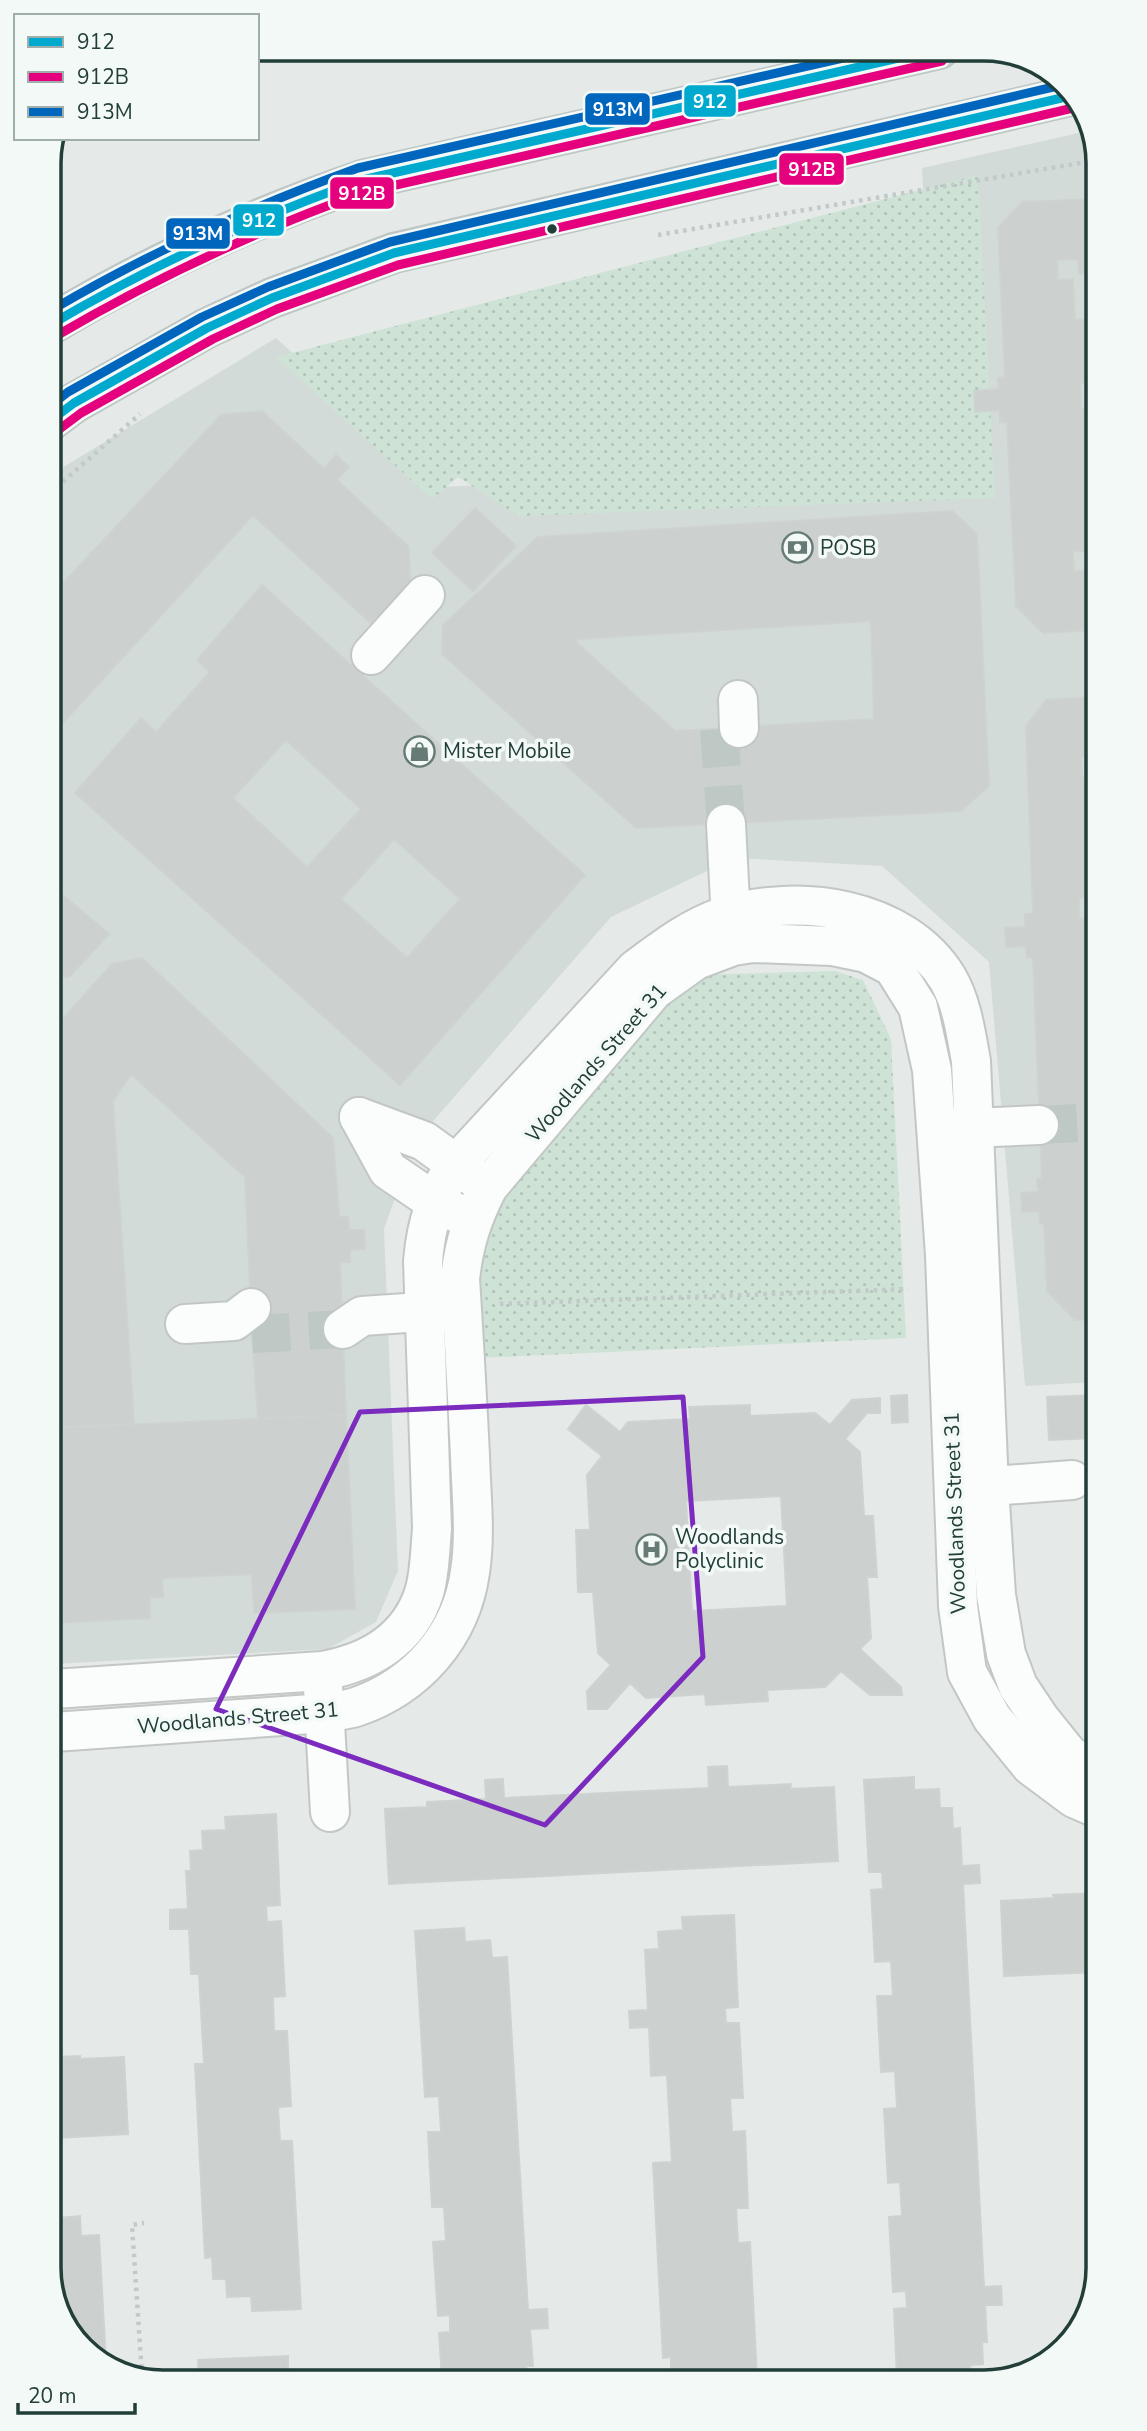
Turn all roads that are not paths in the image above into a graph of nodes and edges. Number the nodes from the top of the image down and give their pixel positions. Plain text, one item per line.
1 (886, 61) edge
2 (1061, 98) edge
3 (61, 319) edge
4 (61, 413) edge
5 (425, 595) dead end
6 (371, 655) dead end
7 (735, 823) tunnel mouth
8 (742, 928) junction
9 (1039, 1125) tunnel mouth
10 (955, 1129) junction
11 (457, 1163) junction
12 (435, 1202) junction
13 (480, 1203) junction
14 (460, 1308) junction
15 (349, 1316) tunnel mouth
16 (245, 1321) tunnel mouth
17 (185, 1325) dead end
18 (1072, 1480) dead end
19 (970, 1487) junction
20 (322, 1671) junction
21 (61, 1689) edge
22 (325, 1713) junction
23 (61, 1732) edge
24 (1086, 1765) edge
25 (1086, 1803) edge
26 (330, 1812) dead end

1 - 3 main road
2 - 4 main road
5 - 6 street
7 - 8 street
8 - 10 street, Woodlands Street 31
8 - 11 street, Woodlands Street 31
8 - 13 street, Woodlands Street 31
9 - 10 street
10 - 19 street, Woodlands Street 31
11 - 12 street, Woodlands Street 31
11 - 12 street
11 - 13 street
12 - 13 street
12 - 14 street, Woodlands Street 31
13 - 14 street, Woodlands Street 31
14 - 15 street
14 - 20 street, Woodlands Street 31
14 - 22 street, Woodlands Street 31
16 - 17 street
18 - 19 street
19 - 24 street, Woodlands Street 31
19 - 25 street, Woodlands Street 31
20 - 21 street, Woodlands Street 31
20 - 22 street
22 - 23 street, Woodlands Street 31
22 - 26 street

